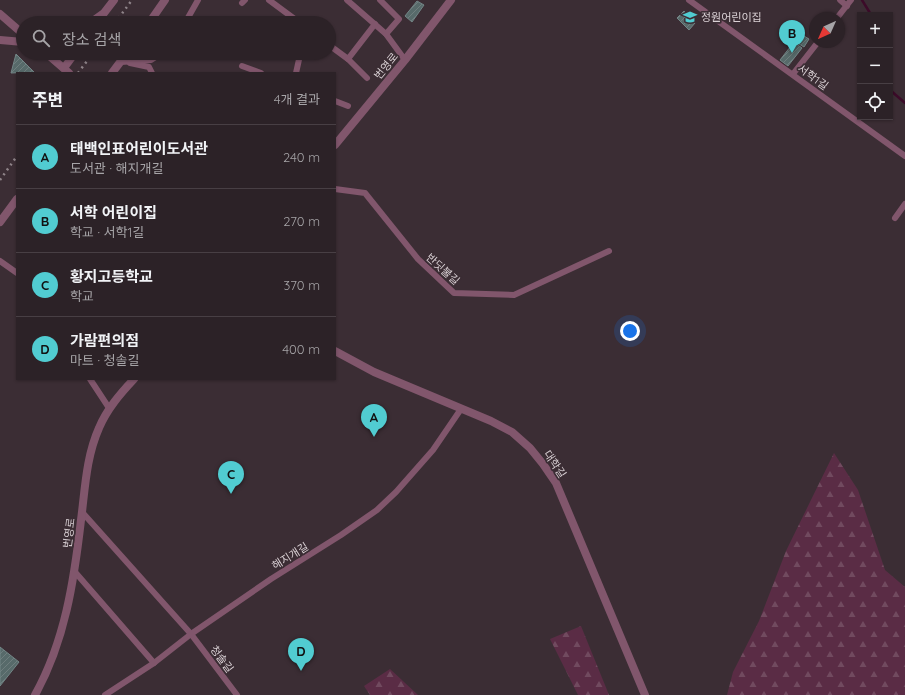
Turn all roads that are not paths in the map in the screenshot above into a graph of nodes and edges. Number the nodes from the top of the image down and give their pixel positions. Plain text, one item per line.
1 (114, 0) edge
2 (165, 0) edge
3 (198, 0) edge
4 (269, 0) edge
5 (347, 0) edge
6 (380, 0) edge
7 (451, 0) edge
8 (689, 0) edge
9 (702, 0) edge
10 (840, 0) edge
11 (851, 0) edge
12 (697, 6) junction
13 (847, 6) junction
14 (842, 12) edge
15 (104, 13) junction
16 (0, 14) edge
17 (100, 16) edge
18 (102, 16) edge
19 (154, 16) edge
20 (189, 16) edge
21 (291, 16) edge
22 (375, 24) junction
23 (16, 28) edge
24 (386, 34) junction
25 (0, 40) edge
26 (16, 41) edge
27 (813, 48) edge
28 (336, 50) edge
29 (348, 59) junction
30 (54, 60) edge
31 (72, 60) edge
32 (151, 60) edge
33 (299, 60) edge
34 (405, 60) junction
35 (121, 62) junction
36 (242, 66) dead end
37 (66, 71) edge
38 (113, 72) edge
39 (152, 72) edge
40 (258, 72) edge
41 (296, 72) edge
42 (793, 74) junction
43 (367, 78) dead end
44 (336, 101) edge
45 (348, 106) dead end
46 (336, 144) edge
47 (905, 156) edge
48 (336, 189) edge
49 (16, 200) edge
50 (905, 204) edge
51 (895, 218) dead end
52 (0, 222) edge
53 (609, 251) dead end
54 (0, 262) edge
55 (16, 272) edge
56 (336, 352) edge
57 (91, 380) edge
58 (133, 380) edge
59 (109, 408) junction
60 (461, 408) junction
61 (82, 512) junction
62 (75, 572) junction
63 (191, 634) junction
64 (154, 663) junction
65 (35, 695) edge
66 (105, 695) edge
67 (237, 695) edge
68 (645, 695) edge

1 - 15 street
2 - 19 street
3 - 20 street
4 - 21 street
5 - 22 street
6 - 24 street
7 - 34 street, 번영로
8 - 12 street, 서학1길
9 - 12 street
10 - 13 street
11 - 13 street
12 - 42 street, 서학1길
13 - 14 street
15 - 17 street
15 - 18 street
16 - 23 street
22 - 24 street
22 - 29 street
24 - 34 street
25 - 26 street
27 - 42 street
28 - 29 street
29 - 43 street
30 - 37 street
31 - 37 street
32 - 35 street
33 - 41 street
34 - 46 street, 번영로
35 - 38 street
35 - 39 street
36 - 40 street
42 - 47 street, 서학1길
44 - 45 street
48 - 53 street, 반딧불길
49 - 52 street
50 - 51 street
54 - 55 street
56 - 60 street, 대학길
57 - 59 street
58 - 59 street, 번영로
59 - 61 street, 번영로
60 - 63 street, 해지개길
60 - 68 street, 대학길
61 - 62 street, 번영로
61 - 63 street, 청솔길
62 - 64 street
62 - 65 street, 번영로
63 - 64 street, 해지개길
63 - 67 street, 청솔길
64 - 66 street, 해지개길

